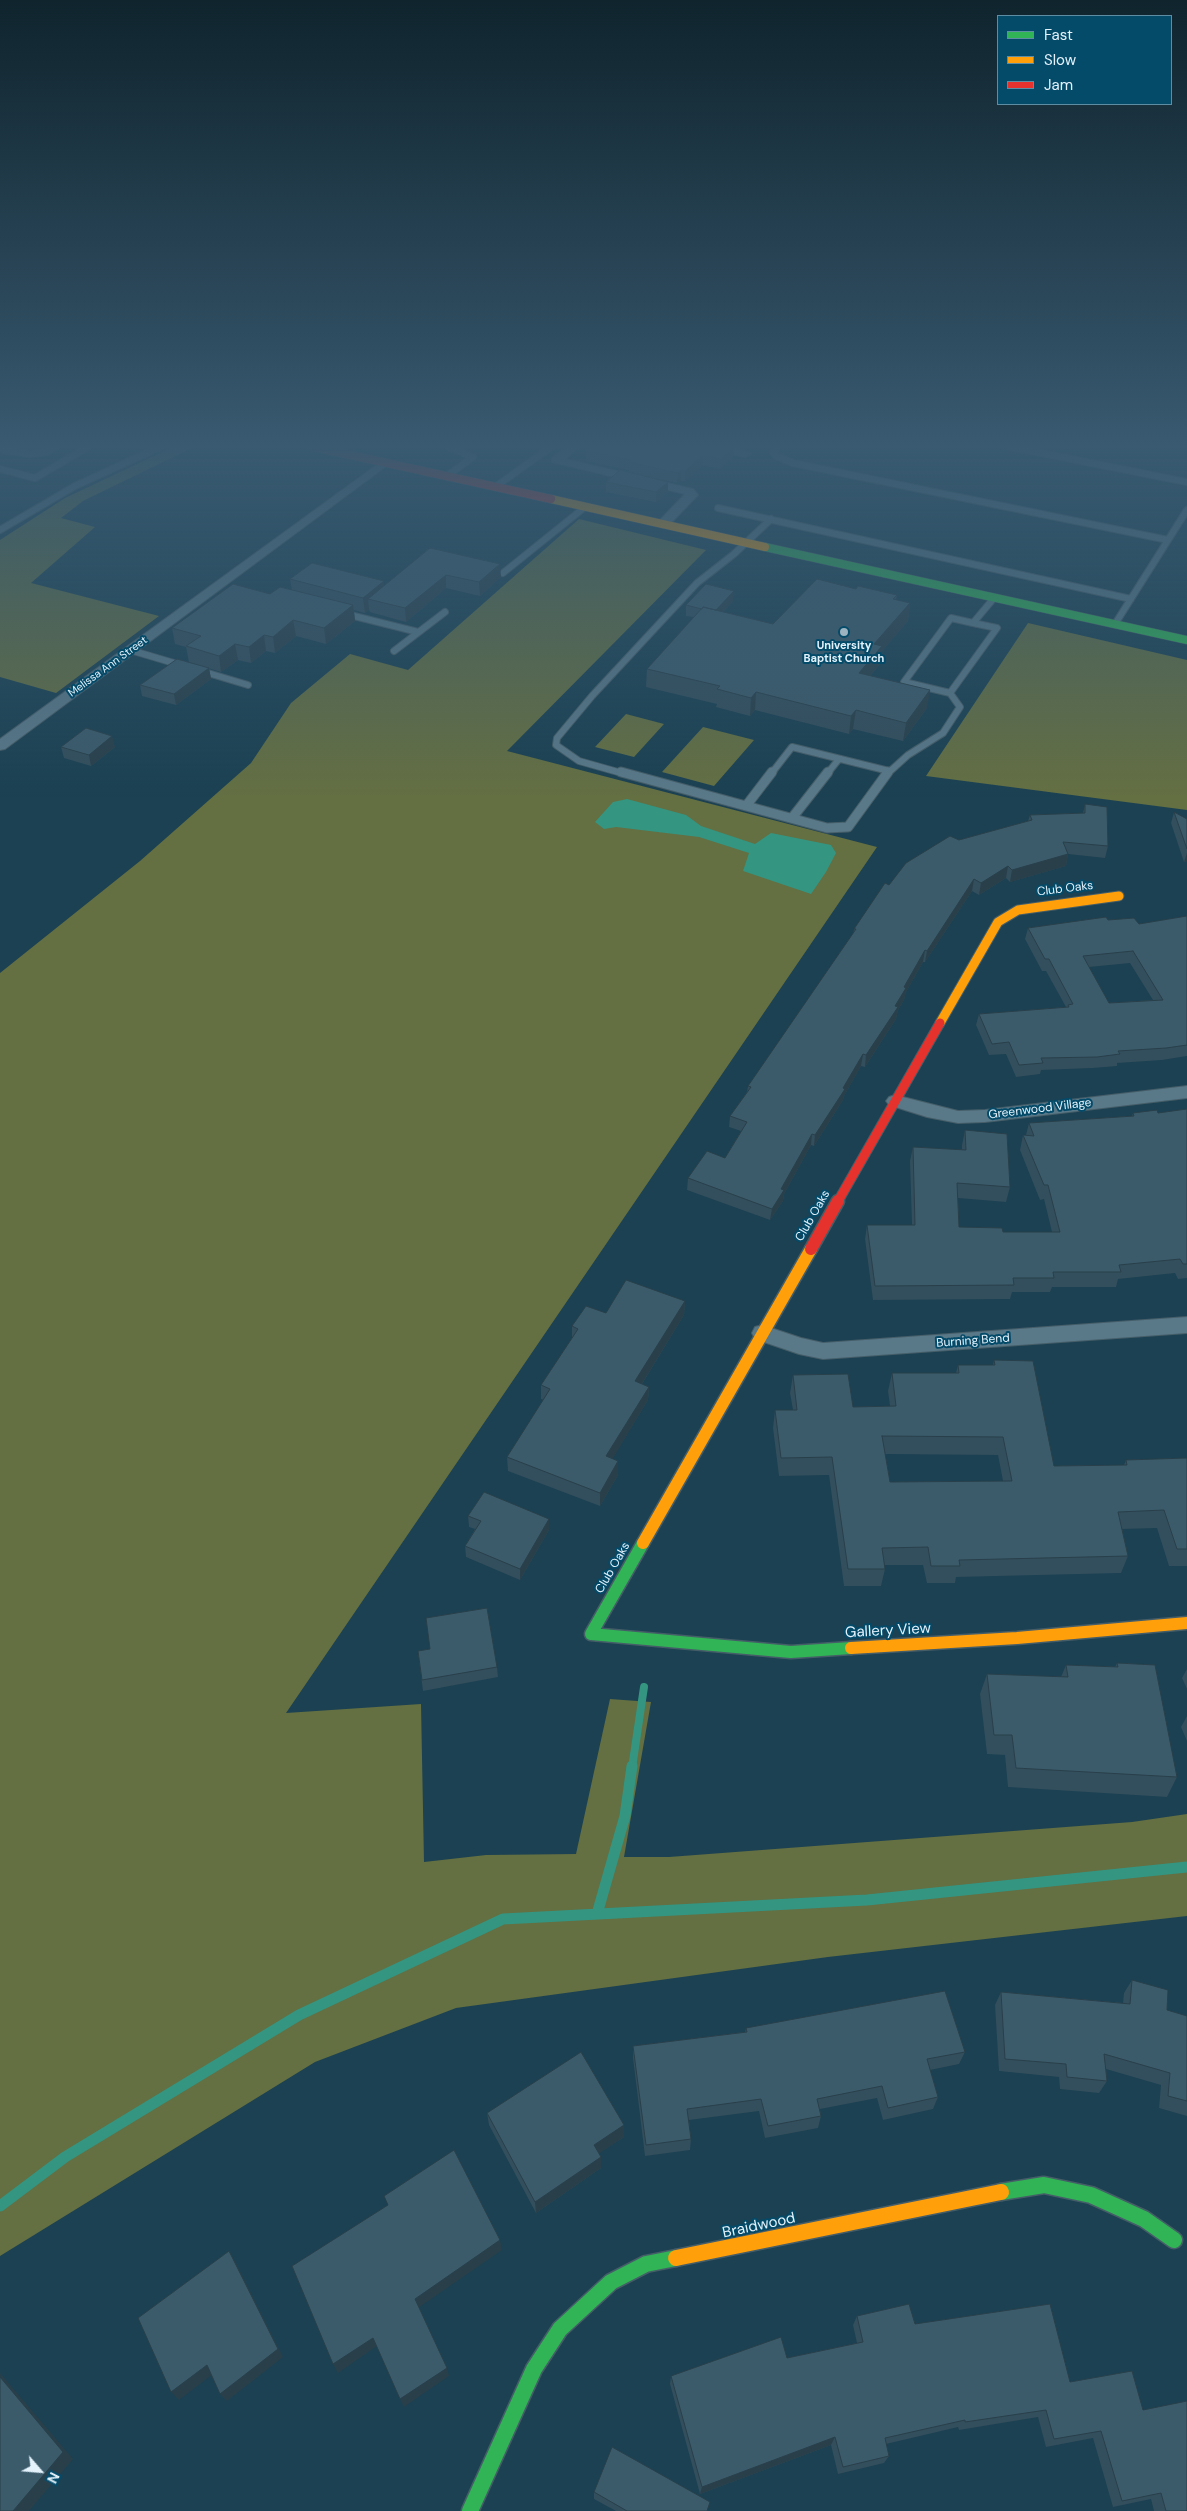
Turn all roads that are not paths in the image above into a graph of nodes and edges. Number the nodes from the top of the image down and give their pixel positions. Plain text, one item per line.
1 (253, 564) edge
2 (514, 564) edge
3 (719, 564) edge
4 (844, 564) edge
5 (972, 564) edge
6 (1153, 564) edge
7 (503, 573) dead end
8 (994, 598) junction
9 (1131, 599) junction
10 (334, 611) edge
11 (445, 612) dead end
12 (973, 623) junction
13 (1115, 624) junction
14 (418, 632) junction
15 (1187, 640) edge
16 (130, 650) junction
17 (394, 650) dead end
18 (248, 685) dead end
19 (950, 693) junction
20 (0, 746) edge
21 (839, 759) junction
22 (889, 771) junction
23 (746, 806) junction
24 (792, 818) junction
25 (1119, 896) dead end
26 (1187, 1092) edge
27 (895, 1101) junction
28 (1187, 1325) edge
29 (762, 1333) junction
30 (1187, 1623) edge
31 (591, 1634) joint
32 (1174, 2240) dead end
33 (470, 2511) edge

1 - 16 street, Melissa Ann Street
2 - 7 lane
3 - 23 lane
4 - 8 street
5 - 9 lane
6 - 9 lane
8 - 12 lane
8 - 13 street
9 - 13 lane
10 - 14 lane
11 - 14 lane
12 - 19 lane
12 - 19 lane
13 - 15 street
14 - 17 lane
16 - 18 lane
16 - 20 street, Melissa Ann Street
19 - 22 lane
21 - 22 lane
21 - 23 lane
21 - 24 lane
22 - 24 lane
23 - 24 lane
25 - 27 street, Club Oaks
26 - 27 street, Greenwood Village
27 - 29 street, Club Oaks
28 - 29 street, Burning Bend
29 - 31 street, Club Oaks
30 - 31 street, Gallery View
32 - 33 street, Braidwood

